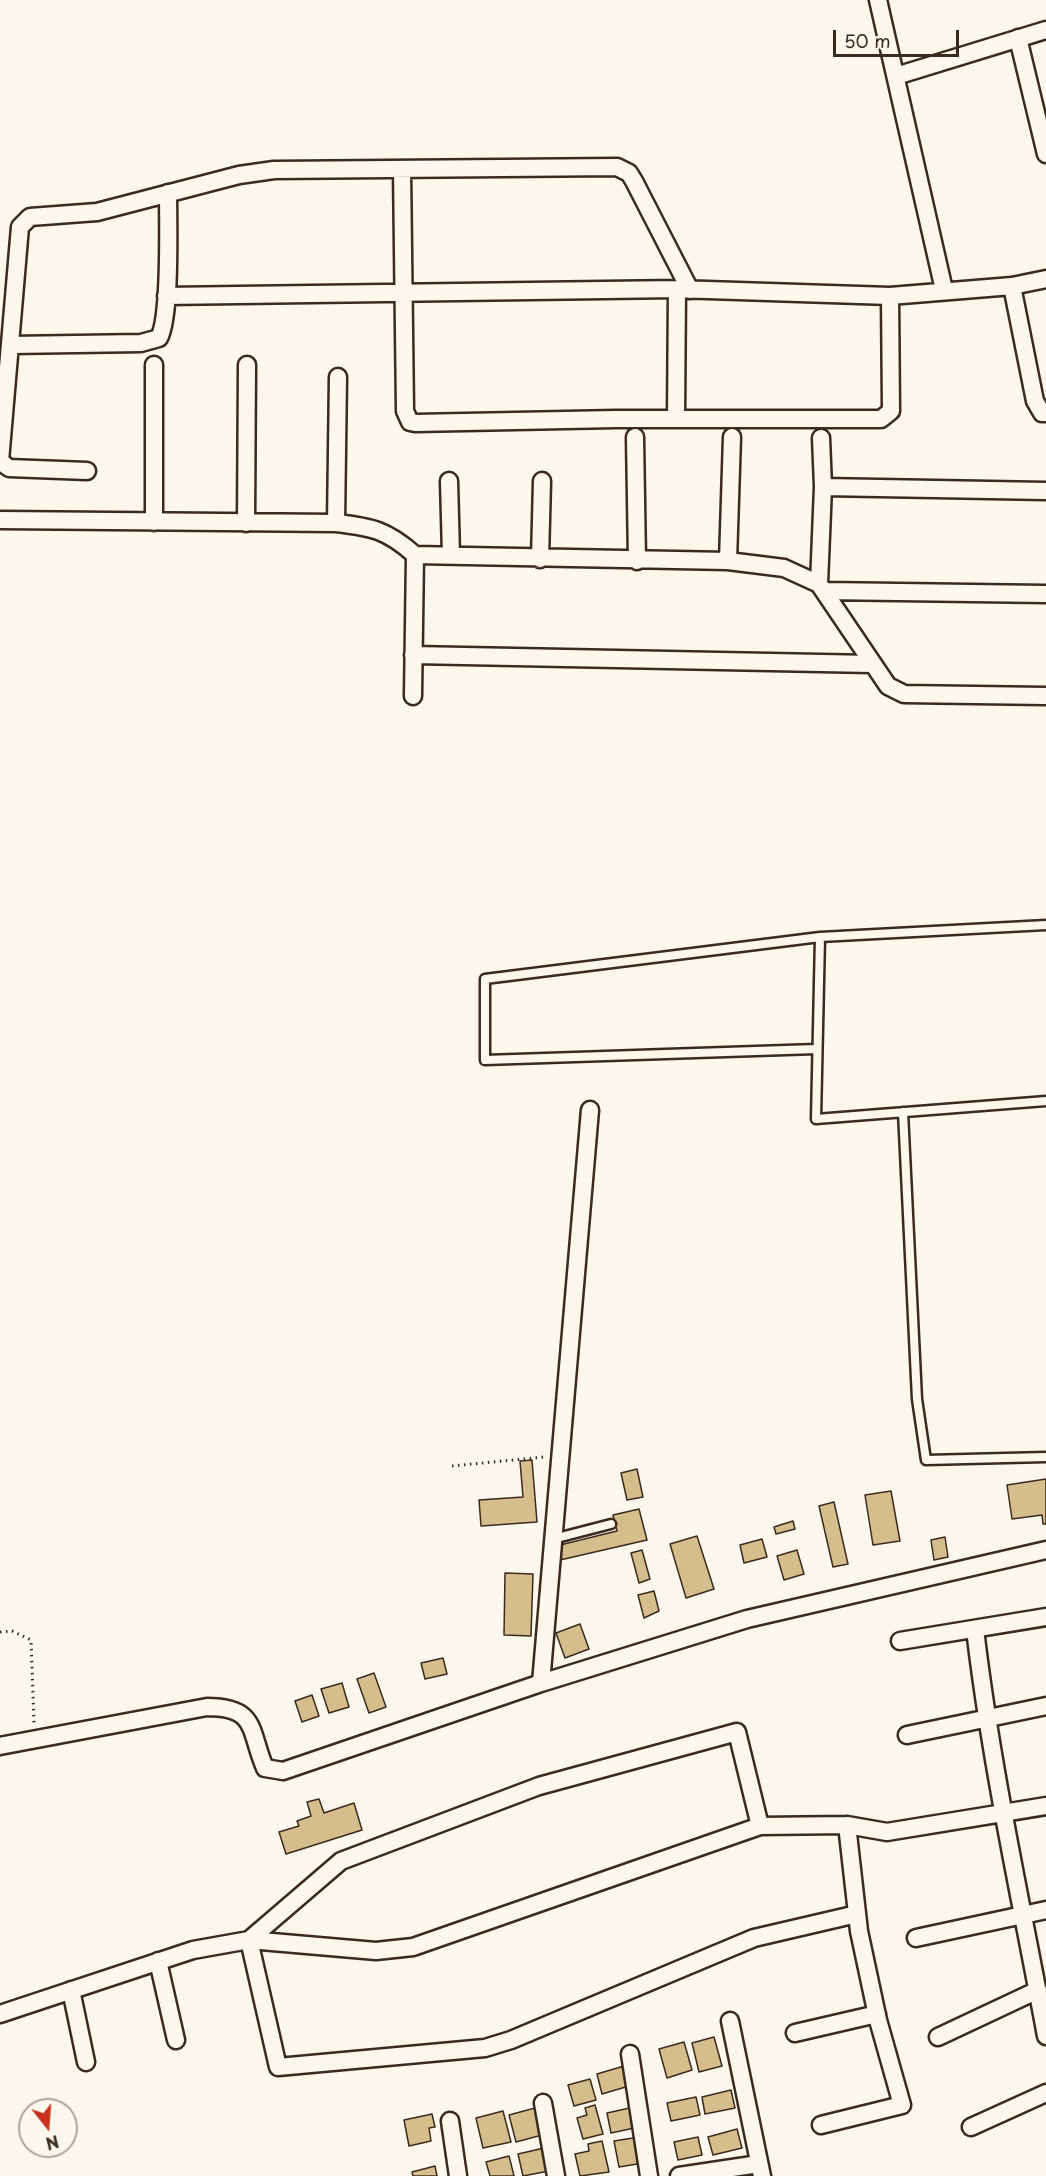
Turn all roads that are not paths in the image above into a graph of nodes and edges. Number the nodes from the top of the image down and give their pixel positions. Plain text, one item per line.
1 (878, 0) edge
2 (1046, 30) edge
3 (1018, 38) junction
4 (896, 76) junction
5 (1046, 154) edge
6 (402, 169) junction
7 (168, 193) junction
8 (1046, 279) edge
9 (1012, 286) junction
10 (683, 290) junction
11 (944, 290) junction
12 (406, 293) junction
13 (166, 296) junction
14 (890, 296) junction
15 (11, 345) junction
16 (154, 365) dead end
17 (247, 365) dead end
18 (338, 377) dead end
19 (1046, 413) edge
20 (676, 418) junction
21 (635, 437) dead end
22 (732, 437) dead end
23 (821, 438) dead end
24 (87, 471) dead end
25 (449, 481) dead end
26 (542, 481) dead end
27 (823, 488) junction
28 (1046, 491) edge
29 (0, 520) edge
30 (154, 522) junction
31 (246, 523) junction
32 (336, 524) junction
33 (415, 555) junction
34 (451, 555) junction
35 (540, 559) junction
36 (637, 561) junction
37 (728, 561) junction
38 (822, 588) junction
39 (1046, 594) edge
40 (413, 654) junction
41 (872, 664) junction
42 (413, 696) dead end
43 (1046, 696) edge
44 (1046, 925) edge
45 (820, 938) junction
46 (816, 1049) junction
47 (1046, 1101) edge
48 (590, 1110) dead end
49 (903, 1112) junction
50 (1046, 1456) edge
51 (611, 1524) dead end
52 (553, 1539) junction
53 (1046, 1550) edge
54 (1046, 1617) edge
55 (975, 1629) junction
56 (900, 1641) dead end
57 (541, 1683) junction
58 (1046, 1706) edge
59 (986, 1719) junction
60 (907, 1735) dead end
61 (0, 1746) edge
62 (1046, 1806) edge
63 (1002, 1815) junction
64 (847, 1825) junction
65 (760, 1826) junction
66 (1046, 1910) edge
67 (857, 1914) junction
68 (1024, 1915) junction
69 (916, 1938) dead end
70 (249, 1940) junction
71 (158, 1961) junction
72 (71, 1990) junction
73 (1038, 1990) junction
74 (0, 2014) edge
75 (877, 2014) junction
76 (730, 2021) dead end
77 (795, 2032) dead end
78 (1046, 2036) edge
79 (938, 2037) dead end
80 (176, 2040) dead end
81 (630, 2054) dead end
82 (86, 2061) dead end
83 (1046, 2093) edge
84 (543, 2103) dead end
85 (450, 2121) dead end
86 (821, 2125) dead end
87 (971, 2127) dead end
88 (761, 2170) edge
89 (458, 2176) edge
90 (556, 2176) edge
91 (649, 2176) edge
92 (679, 2176) edge

1 - 4 street
2 - 3 street
3 - 4 street
3 - 5 street
4 - 11 street
6 - 7 street
6 - 10 street
6 - 12 street
7 - 13 street
7 - 15 street
8 - 9 street
9 - 11 street
9 - 19 street
10 - 12 street
10 - 14 street
10 - 20 street
11 - 14 street
12 - 13 street
12 - 20 street
13 - 15 street
14 - 20 street
15 - 24 street
16 - 30 street
17 - 31 street
18 - 32 street
21 - 36 street
22 - 37 street
23 - 27 street
25 - 34 street
26 - 35 street
27 - 28 street
27 - 38 street
29 - 30 street
30 - 31 street
31 - 32 street
32 - 33 street
33 - 34 street
33 - 40 street
34 - 35 street
35 - 36 street
36 - 37 street
37 - 38 street
38 - 39 street
38 - 41 street
40 - 41 street
40 - 42 street
41 - 43 street
44 - 45 lane
45 - 46 lane
45 - 46 lane
46 - 49 lane
47 - 49 lane
48 - 52 street
49 - 50 lane
51 - 52 lane
52 - 57 street
53 - 57 street
54 - 55 street
55 - 56 street
55 - 59 street
57 - 61 street
58 - 59 street
59 - 60 street
59 - 63 street
62 - 63 street
63 - 64 street
63 - 68 street
64 - 65 street
64 - 67 street
65 - 70 street
65 - 70 street
66 - 68 street
67 - 70 street
67 - 75 street
68 - 69 street
68 - 73 street
70 - 71 street
71 - 72 street
71 - 80 street
72 - 74 street
72 - 82 street
73 - 78 street
73 - 79 street
75 - 77 street
75 - 86 street
76 - 88 street
81 - 91 street
83 - 87 street
84 - 90 street
85 - 89 street
88 - 92 street

